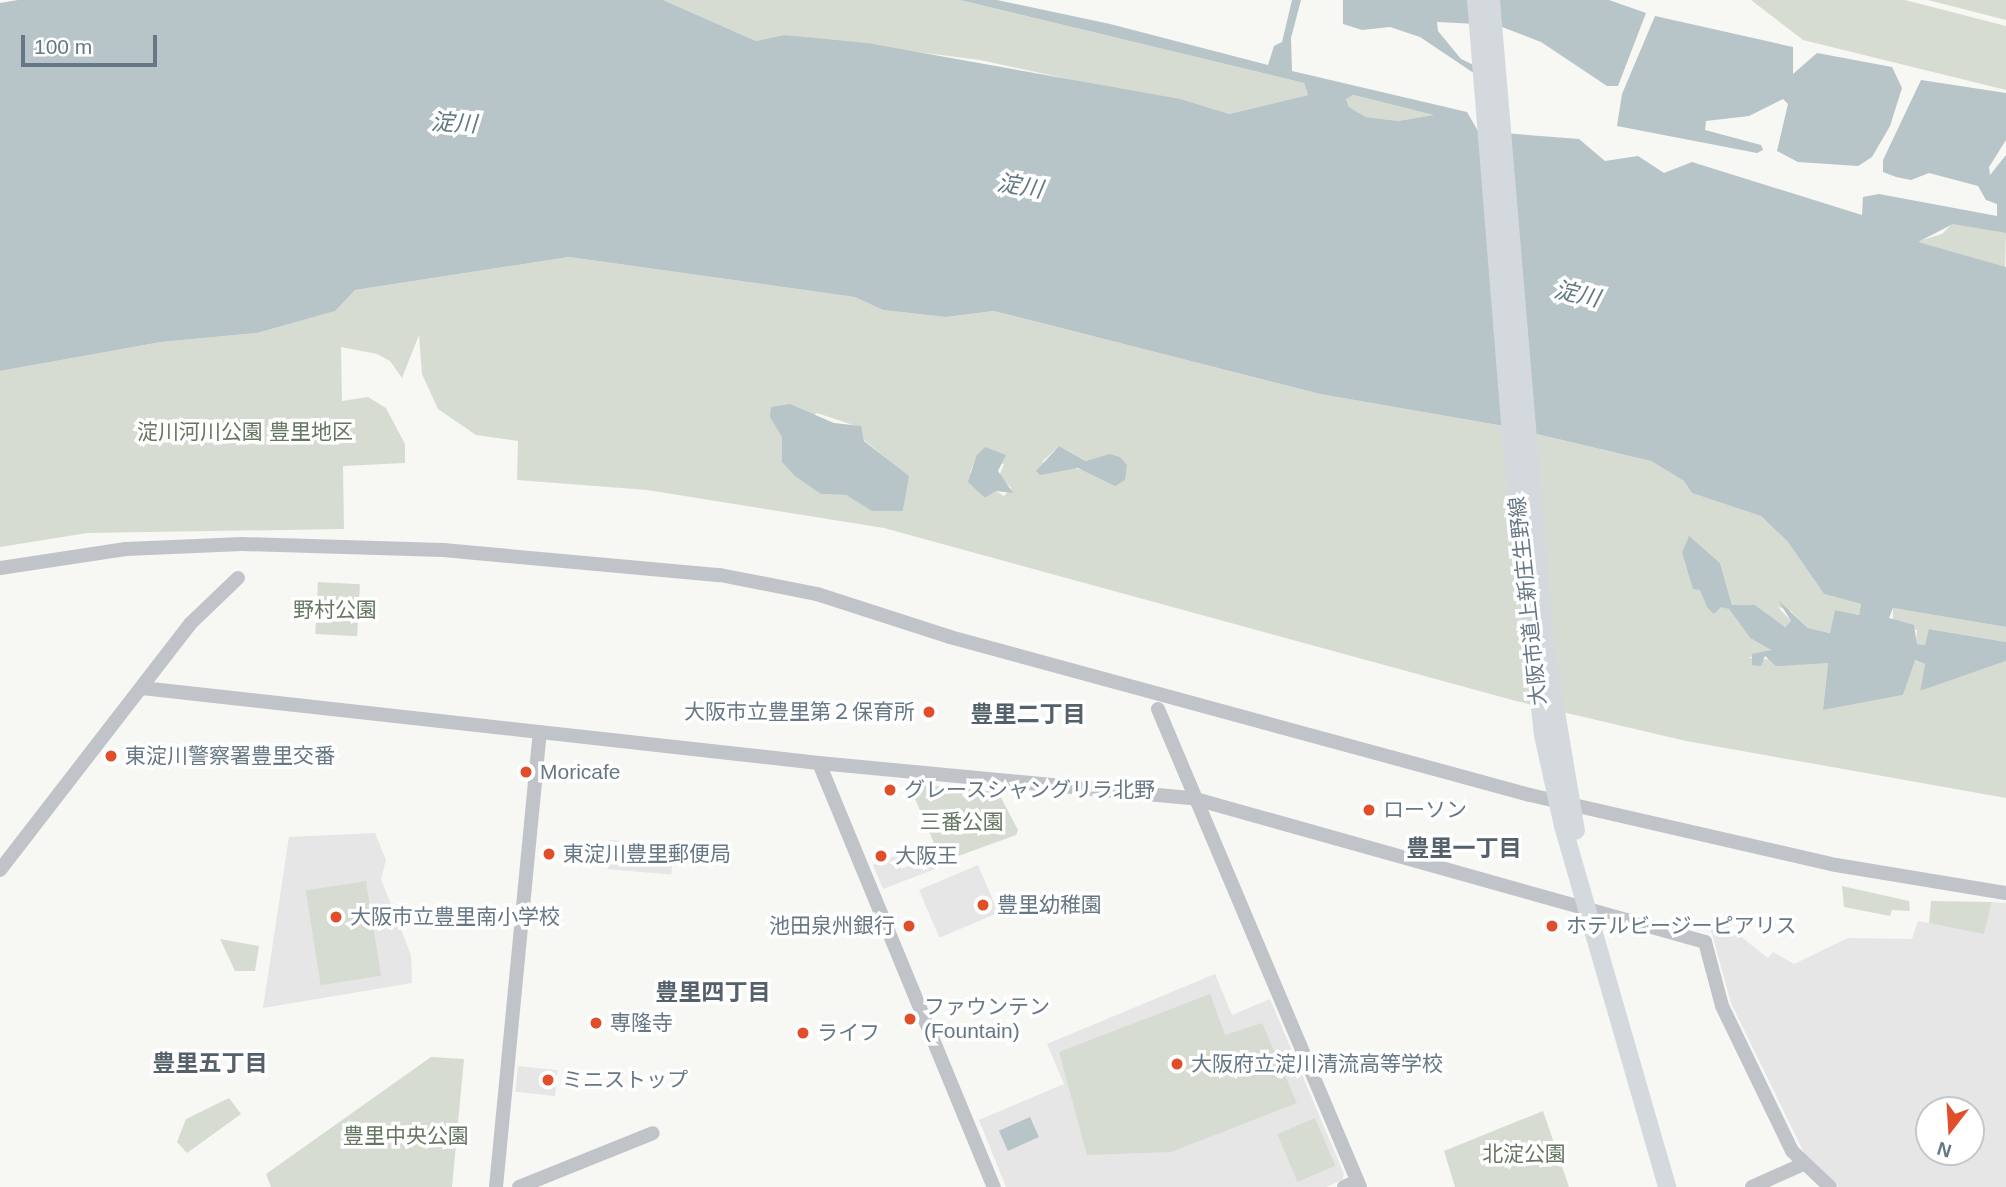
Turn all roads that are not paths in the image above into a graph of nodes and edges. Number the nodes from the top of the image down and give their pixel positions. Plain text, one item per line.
1 (1476, 0) edge
2 (1490, 0) edge
3 (0, 568) edge
4 (238, 578) dead end
5 (142, 688) junction
6 (1157, 709) dead end
7 (540, 732) junction
8 (819, 763) junction
9 (1192, 798) junction
10 (0, 870) edge
11 (2006, 893) edge
12 (1622, 1013) junction
13 (653, 1133) dead end
14 (1801, 1164) junction
15 (1354, 1185) edge
16 (496, 1187) edge
17 (519, 1187) edge
18 (994, 1187) edge
19 (1667, 1187) edge
20 (1679, 1187) edge
21 (1752, 1187) edge
22 (1830, 1187) edge

1 - 12 main road, 大阪市道上新庄生野線
2 - 12 main road, 大阪市道上新庄生野線
3 - 11 street
4 - 5 street
5 - 7 street
5 - 10 street
6 - 9 street
7 - 8 street
7 - 16 street
8 - 9 street
8 - 18 street
9 - 14 street
9 - 15 street
12 - 19 main road, 大阪市道上新庄生野線
12 - 20 main road, 大阪市道上新庄生野線
13 - 17 street
14 - 21 street
14 - 22 street

